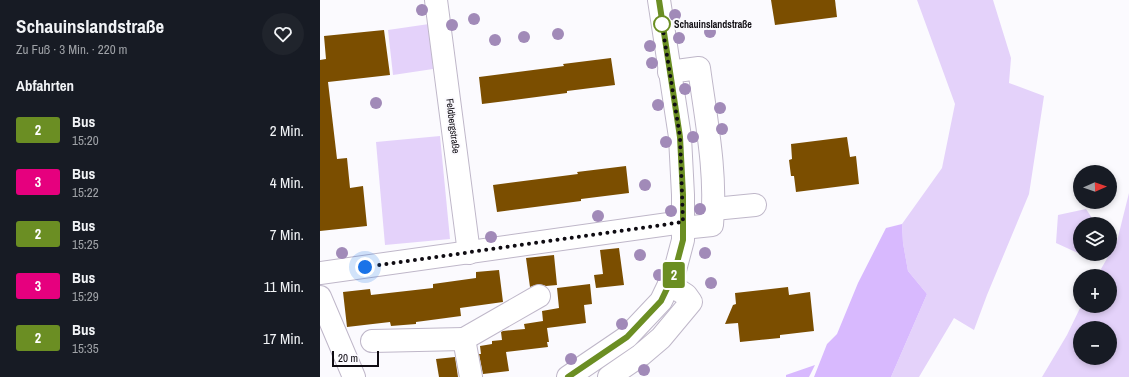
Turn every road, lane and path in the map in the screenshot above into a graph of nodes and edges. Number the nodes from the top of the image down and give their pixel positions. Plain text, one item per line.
1 (436, 0) edge
2 (659, 0) edge
3 (669, 72) junction
4 (755, 205) dead end
5 (714, 209) junction
6 (683, 225) junction
7 (469, 252) junction
8 (320, 273) edge
9 (669, 284) junction
10 (539, 296) dead end
11 (320, 297) edge
12 (464, 339) junction
13 (372, 341) dead end
14 (354, 377) edge
15 (471, 377) edge
16 (568, 377) edge
17 (609, 377) edge

1 - 7 street, Feldbergstraße
2 - 3 street
3 - 5 street
3 - 6 street
4 - 5 street
5 - 6 street
6 - 7 street
6 - 9 street
7 - 8 street
9 - 16 street
9 - 17 street
10 - 12 street
11 - 14 street
12 - 13 street
12 - 15 street

